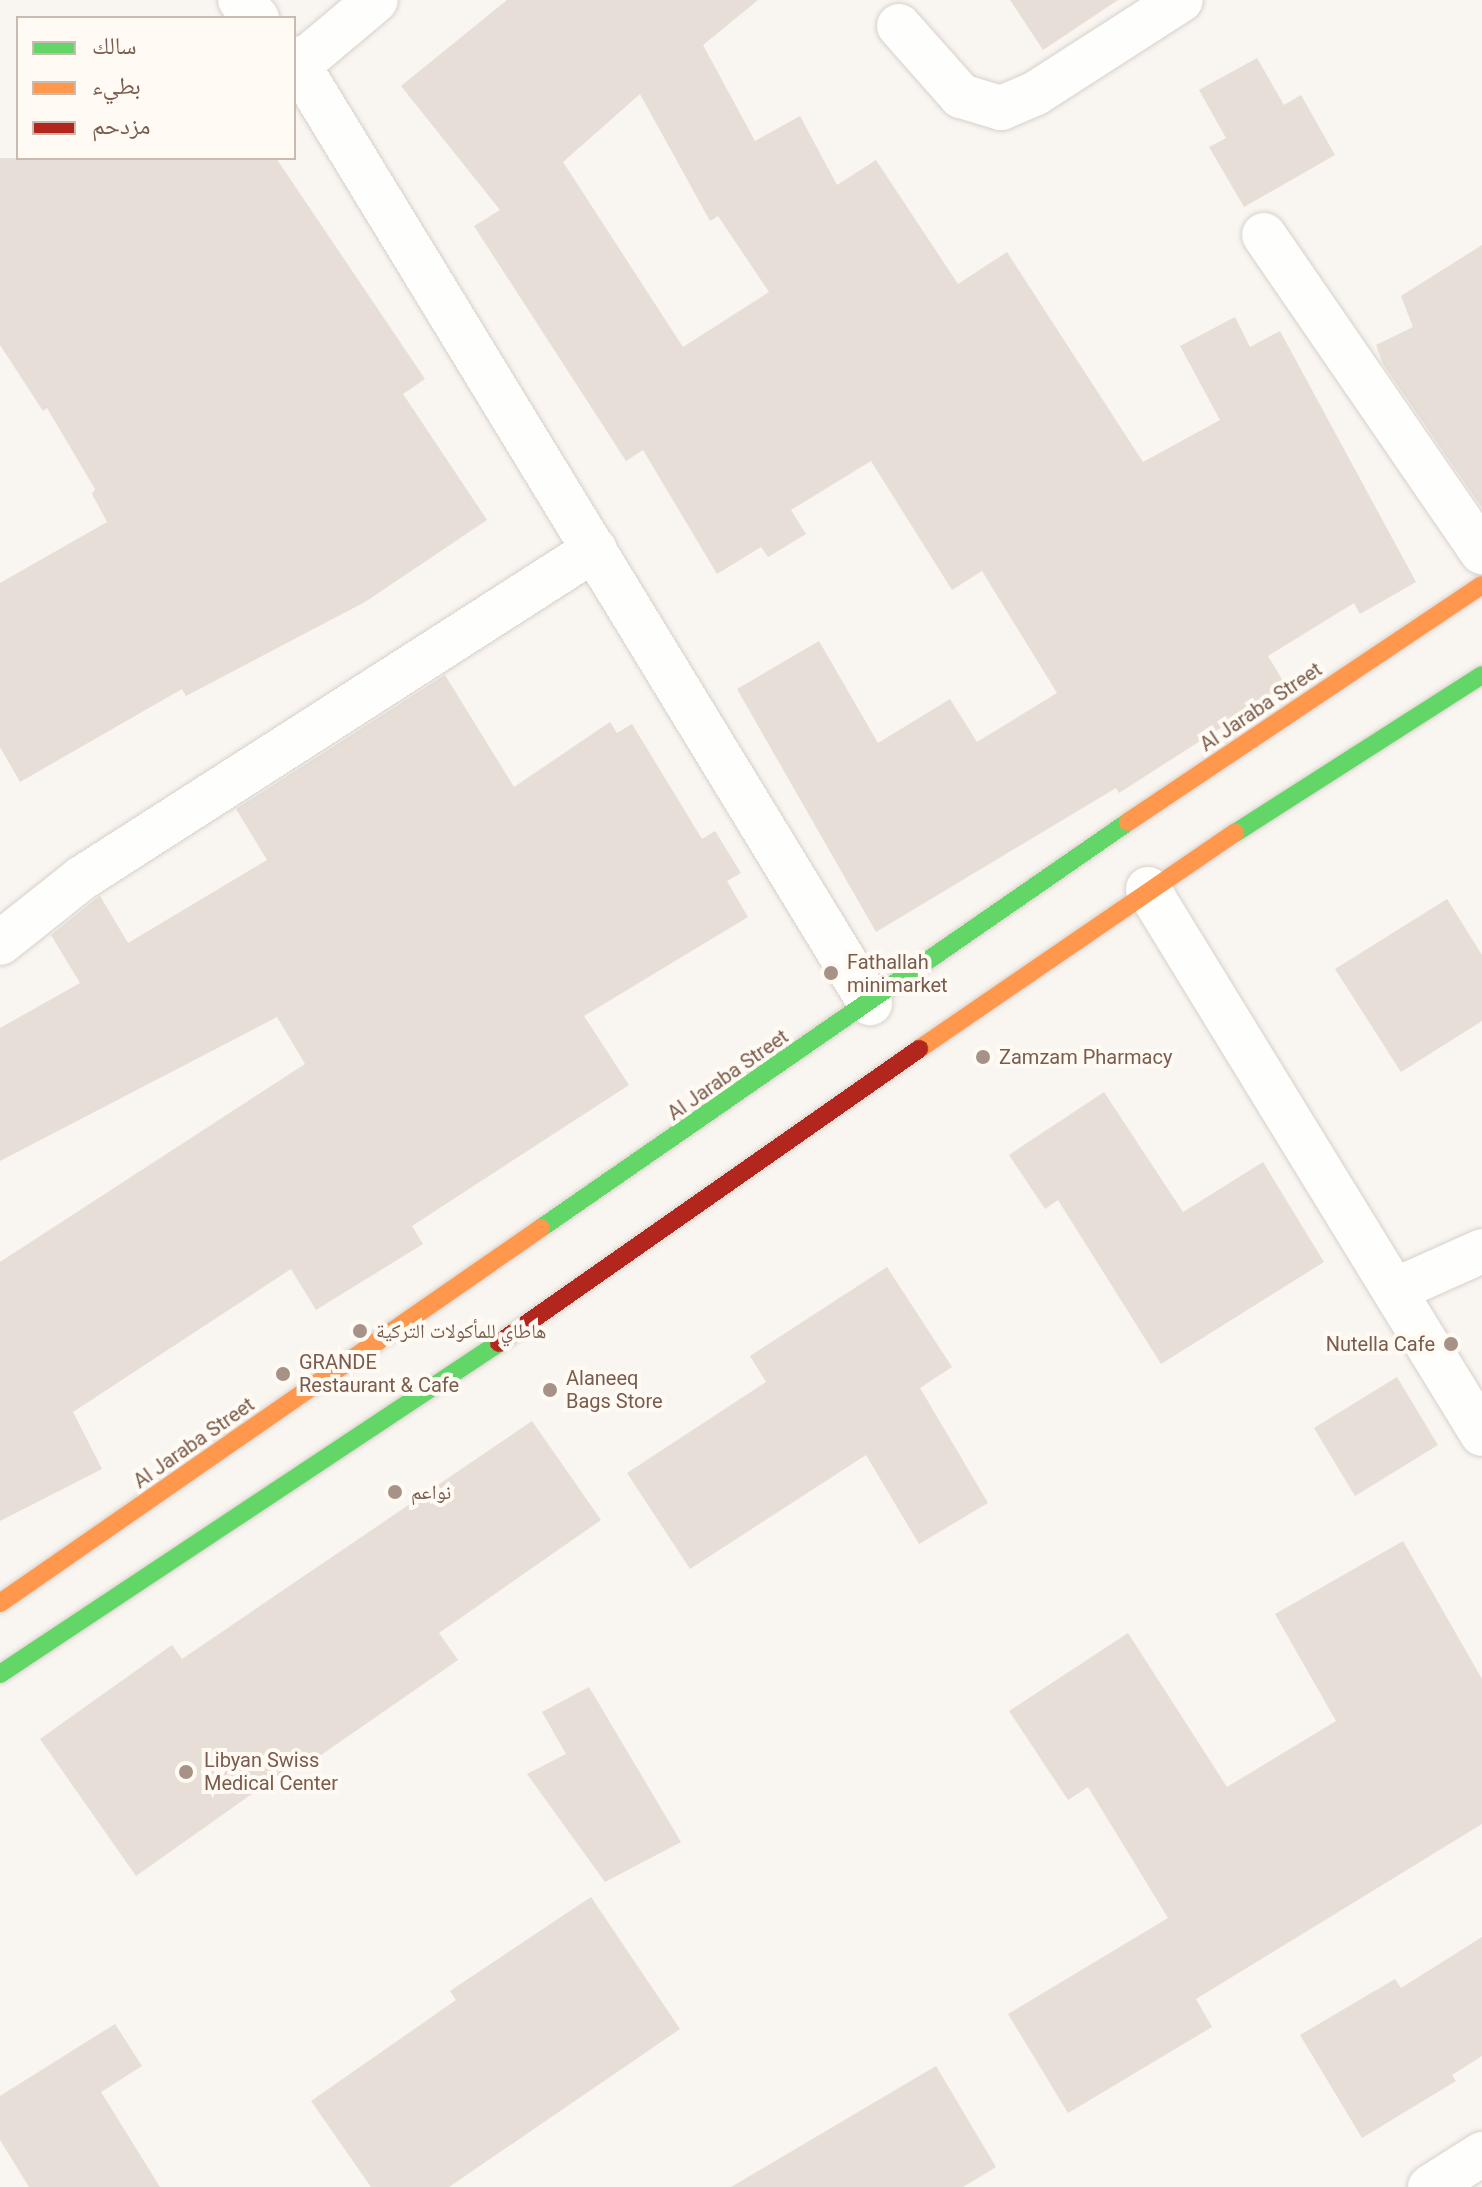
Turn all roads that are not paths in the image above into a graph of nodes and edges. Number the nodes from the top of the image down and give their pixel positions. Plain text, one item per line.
1 (240, 0) edge
2 (376, 0) edge
3 (1181, 0) edge
4 (255, 16) edge
5 (899, 26) dead end
6 (297, 61) edge
7 (1264, 235) dead end
8 (595, 549) junction
9 (1482, 552) edge
10 (1482, 585) edge
11 (1482, 675) edge
12 (1229, 805) dead end
13 (1243, 828) junction
14 (1148, 889) junction
15 (0, 943) edge
16 (870, 1003) junction
17 (1482, 1251) edge
18 (1395, 1290) junction
19 (1482, 1434) edge
20 (0, 1603) edge
21 (0, 1674) edge
22 (1482, 2154) edge
23 (1430, 2187) edge

1 - 4 street
2 - 6 street
3 - 5 street
6 - 8 street
7 - 9 street
8 - 15 street
8 - 16 street
10 - 16 main road, Al Jaraba Street
11 - 13 main road
12 - 13 main road
13 - 14 main road
14 - 18 street
14 - 21 main road
16 - 20 main road, Al Jaraba Street
17 - 18 street
18 - 19 street
22 - 23 street

